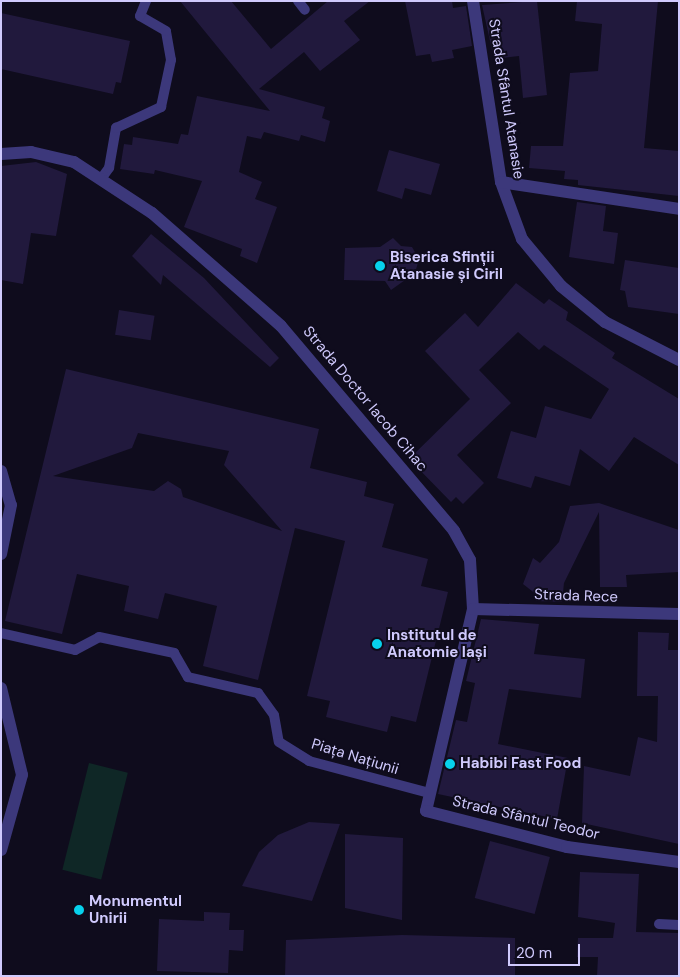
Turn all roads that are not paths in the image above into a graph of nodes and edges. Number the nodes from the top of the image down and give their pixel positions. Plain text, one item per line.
1 (146, 1) edge
2 (298, 1) edge
3 (473, 1) edge
4 (305, 10) dead end
5 (1, 154) edge
6 (100, 180) junction
7 (501, 182) junction
8 (679, 209) edge
9 (679, 360) edge
10 (1, 472) edge
11 (1, 554) edge
12 (473, 609) junction
13 (679, 614) edge
14 (1, 633) edge
15 (1, 688) edge
16 (429, 793) junction
17 (426, 811) joint
18 (1, 850) edge
19 (679, 862) edge
20 (659, 924) dead end
21 (679, 925) edge

1 - 6 lane
2 - 4 lane
3 - 7 street, Strada Sfântul Atanasie
5 - 6 street, Strada Doctor Iacob Cihac
6 - 12 street, Strada Doctor Iacob Cihac
7 - 8 street
7 - 9 street, Strada Sfântul Atanasie
10 - 11 street
12 - 13 street, Strada Rece
12 - 16 street, Strada Doctor Iacob Cihac
14 - 16 lane, Piața Națiunii
15 - 18 street
16 - 17 street, Strada Doctor Iacob Cihac
17 - 19 street, Strada Sfântul Teodor
20 - 21 lane

